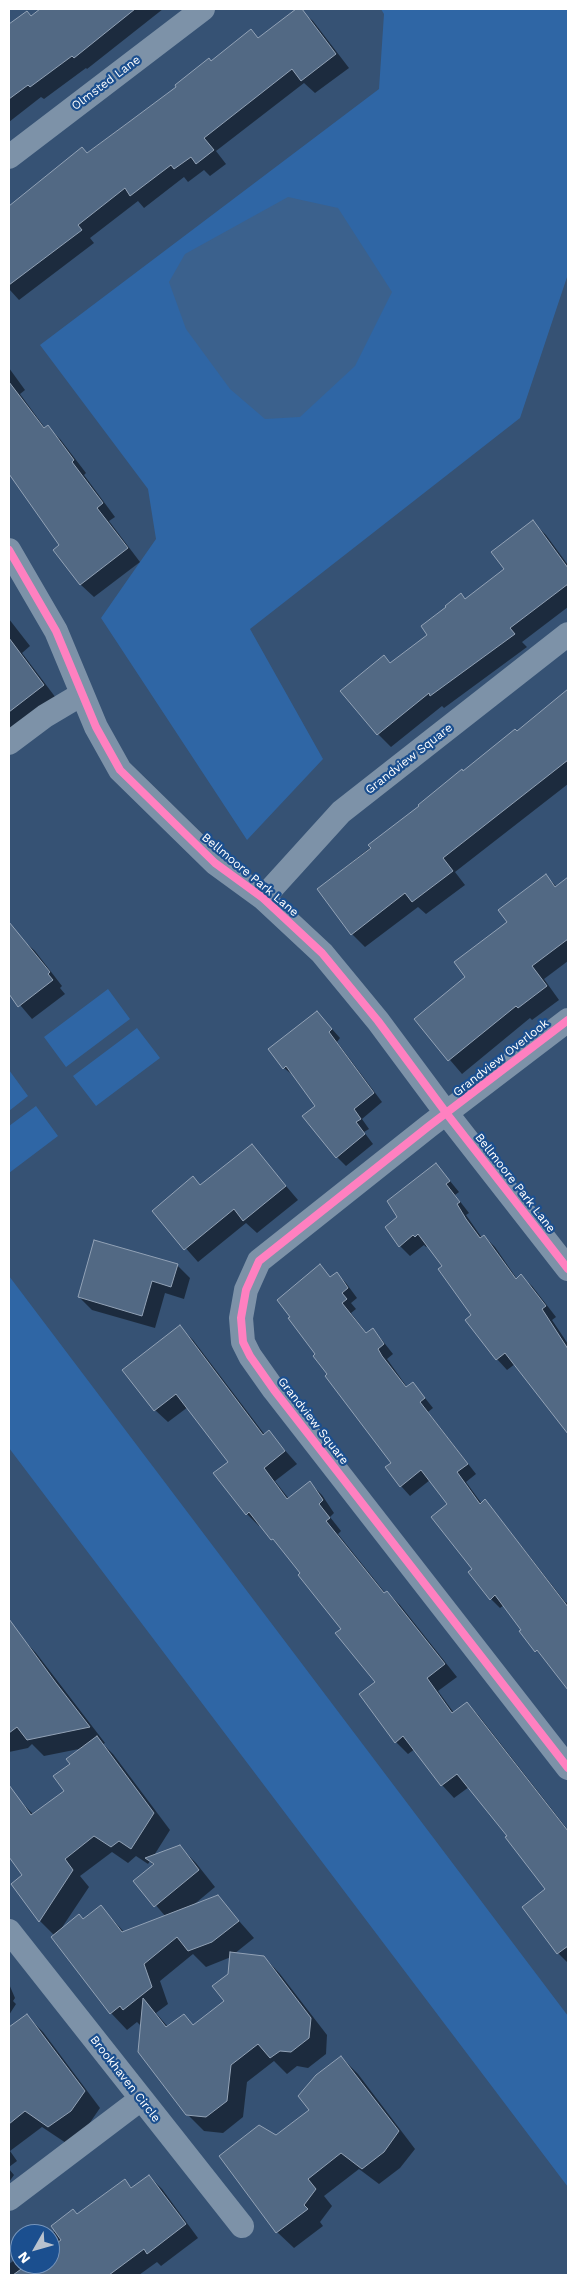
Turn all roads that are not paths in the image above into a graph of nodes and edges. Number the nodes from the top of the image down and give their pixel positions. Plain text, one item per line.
1 (203, 9) edge
2 (9, 157) edge
3 (9, 550) edge
4 (568, 634) edge
5 (82, 694) junction
6 (9, 743) edge
7 (263, 898) junction
8 (568, 1020) edge
9 (447, 1114) junction
10 (568, 1269) edge
11 (568, 1768) edge
12 (9, 1931) edge
13 (141, 2099) junction
14 (9, 2199) edge
15 (242, 2226) dead end

1 - 2 street, Olmsted Lane
3 - 5 street, Bellmoore Park Lane
4 - 7 street, Grandview Square
5 - 6 street
5 - 7 street, Bellmoore Park Lane
7 - 9 street, Bellmoore Park Lane
8 - 9 street, Grandview Overlook
9 - 10 street, Bellmoore Park Lane
9 - 11 street, Grandview Square
12 - 13 street, Brookhaven Circle
13 - 14 street
13 - 15 street, Brookhaven Circle

